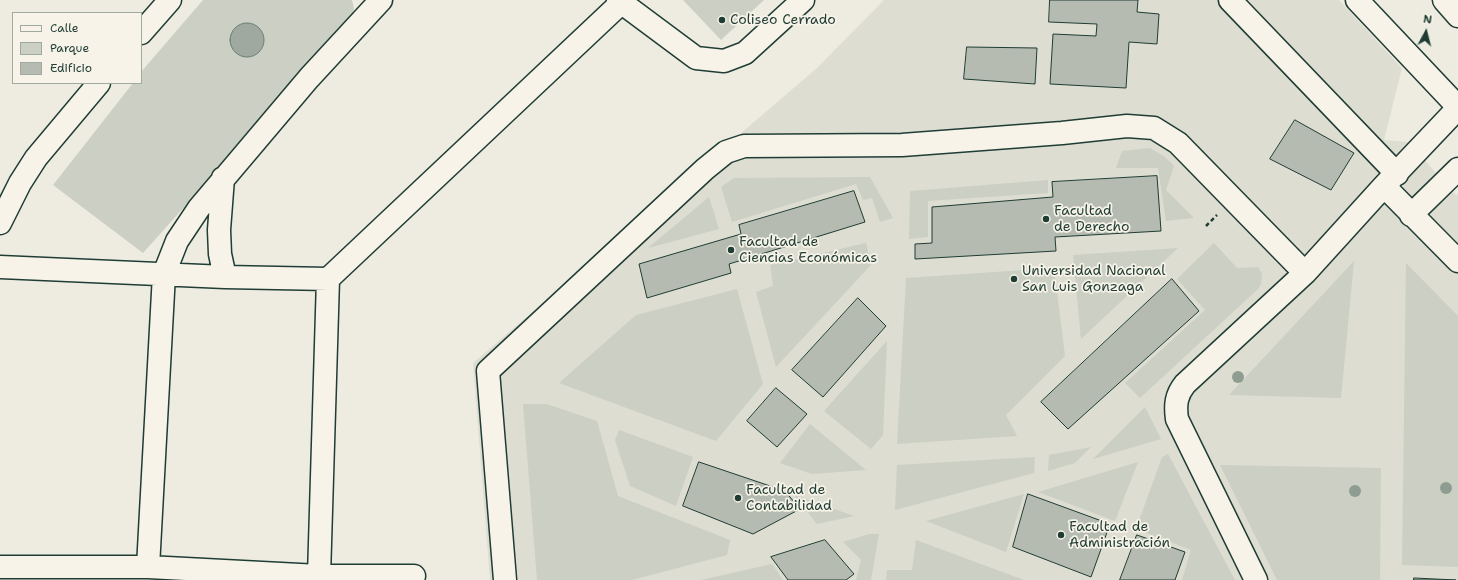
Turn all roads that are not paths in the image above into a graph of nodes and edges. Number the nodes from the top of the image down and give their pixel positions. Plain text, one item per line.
1 (170, 0) edge
2 (803, 0) edge
3 (1230, 0) edge
4 (1357, 0) edge
5 (1444, 0) edge
6 (619, 2) edge
7 (373, 3) edge
8 (1458, 16) edge
9 (142, 32) edge
10 (97, 84) edge
11 (1458, 107) edge
12 (1458, 169) edge
13 (223, 178) junction
14 (1390, 180) junction
15 (1411, 215) junction
16 (0, 223) edge
17 (1458, 261) edge
18 (0, 267) edge
19 (1304, 273) junction
20 (164, 274) junction
21 (225, 277) junction
22 (328, 278) junction
23 (0, 567) edge
24 (148, 567) junction
25 (319, 576) junction
26 (414, 576) dead end
27 (505, 580) edge
28 (1256, 580) edge

1 - 9 main road
2 - 6 main road
3 - 14 main road
4 - 11 main road
5 - 8 main road
6 - 22 main road
7 - 13 main road
10 - 16 main road
11 - 14 main road
12 - 15 main road
13 - 20 main road
13 - 21 main road
14 - 15 main road
14 - 19 main road
15 - 17 main road
18 - 20 main road
19 - 27 main road
19 - 28 main road
20 - 21 main road
20 - 24 main road
21 - 22 main road
22 - 25 main road
23 - 24 main road
24 - 25 main road
25 - 26 main road

